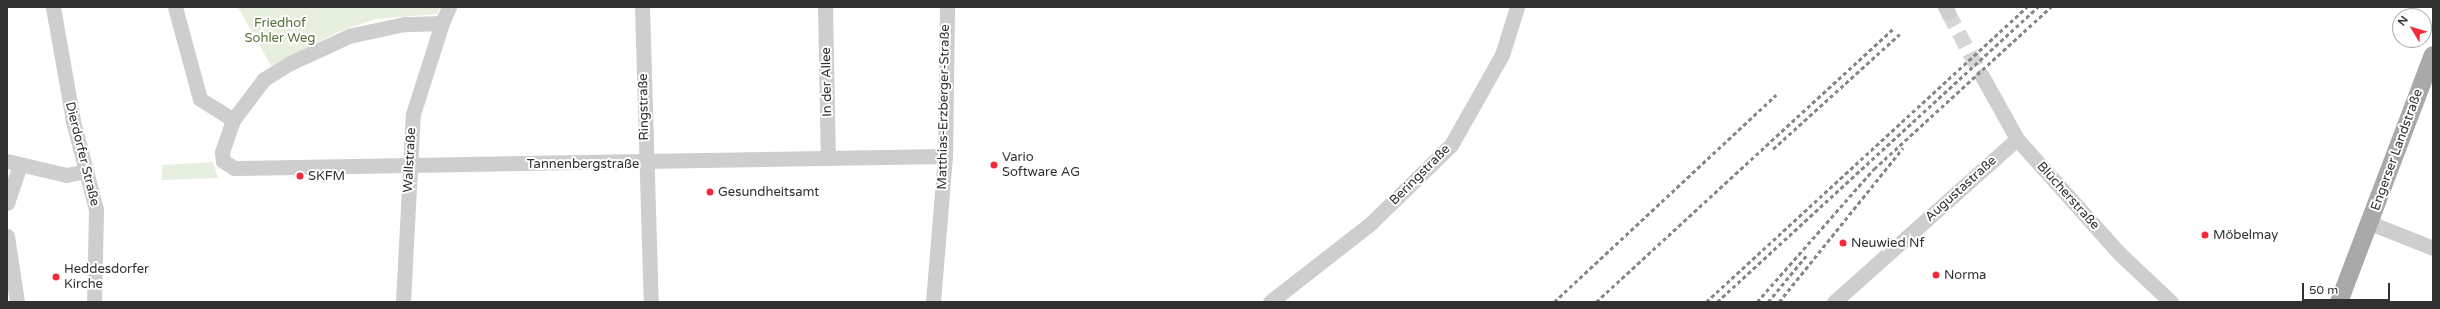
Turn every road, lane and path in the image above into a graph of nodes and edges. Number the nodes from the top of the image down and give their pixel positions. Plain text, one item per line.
1 (53, 7) edge
2 (175, 7) edge
3 (449, 7) edge
4 (642, 7) edge
5 (825, 7) edge
6 (946, 7) edge
7 (1517, 7) edge
8 (442, 24) junction
9 (2433, 55) edge
10 (1982, 76) tunnel mouth
11 (233, 120) junction
12 (2016, 139) junction
13 (945, 156) junction
14 (828, 157) junction
15 (13, 163) edge
16 (645, 164) junction
17 (410, 165) junction
18 (87, 171) junction
19 (7, 203) edge
20 (2370, 223) junction
21 (7, 236) edge
22 (2433, 248) edge
23 (17, 302) edge
24 (94, 302) edge
25 (403, 302) edge
26 (651, 302) edge
27 (932, 302) edge
28 (1270, 302) edge
29 (1834, 302) edge
30 (2171, 302) edge
31 (2338, 302) edge

1 - 18 street, Dierdorfer Straße
2 - 11 street
3 - 8 street, Wallstraße
4 - 16 street, Ringstraße
5 - 14 street, In der Allee
6 - 13 street, Matthias-Erzberger-Straße
7 - 28 street, Beringstraße
8 - 11 street
8 - 17 street, Wallstraße
9 - 20 main road, Engerser Landstraße
10 - 12 street, Blücherstraße
11 - 17 street, Tannenbergstraße
12 - 29 street, Augustastraße
12 - 30 street, Blücherstraße
13 - 14 street, Tannenbergstraße
13 - 27 street, Matthias-Erzberger-Straße
14 - 16 street, Tannenbergstraße
15 - 18 street
15 - 19 street
16 - 17 street, Tannenbergstraße
16 - 26 street, Ringstraße
17 - 25 street, Wallstraße
18 - 24 street, Dierdorfer Straße
20 - 22 street, Engerser Landstraße
20 - 31 main road, Engerser Landstraße
21 - 23 street

